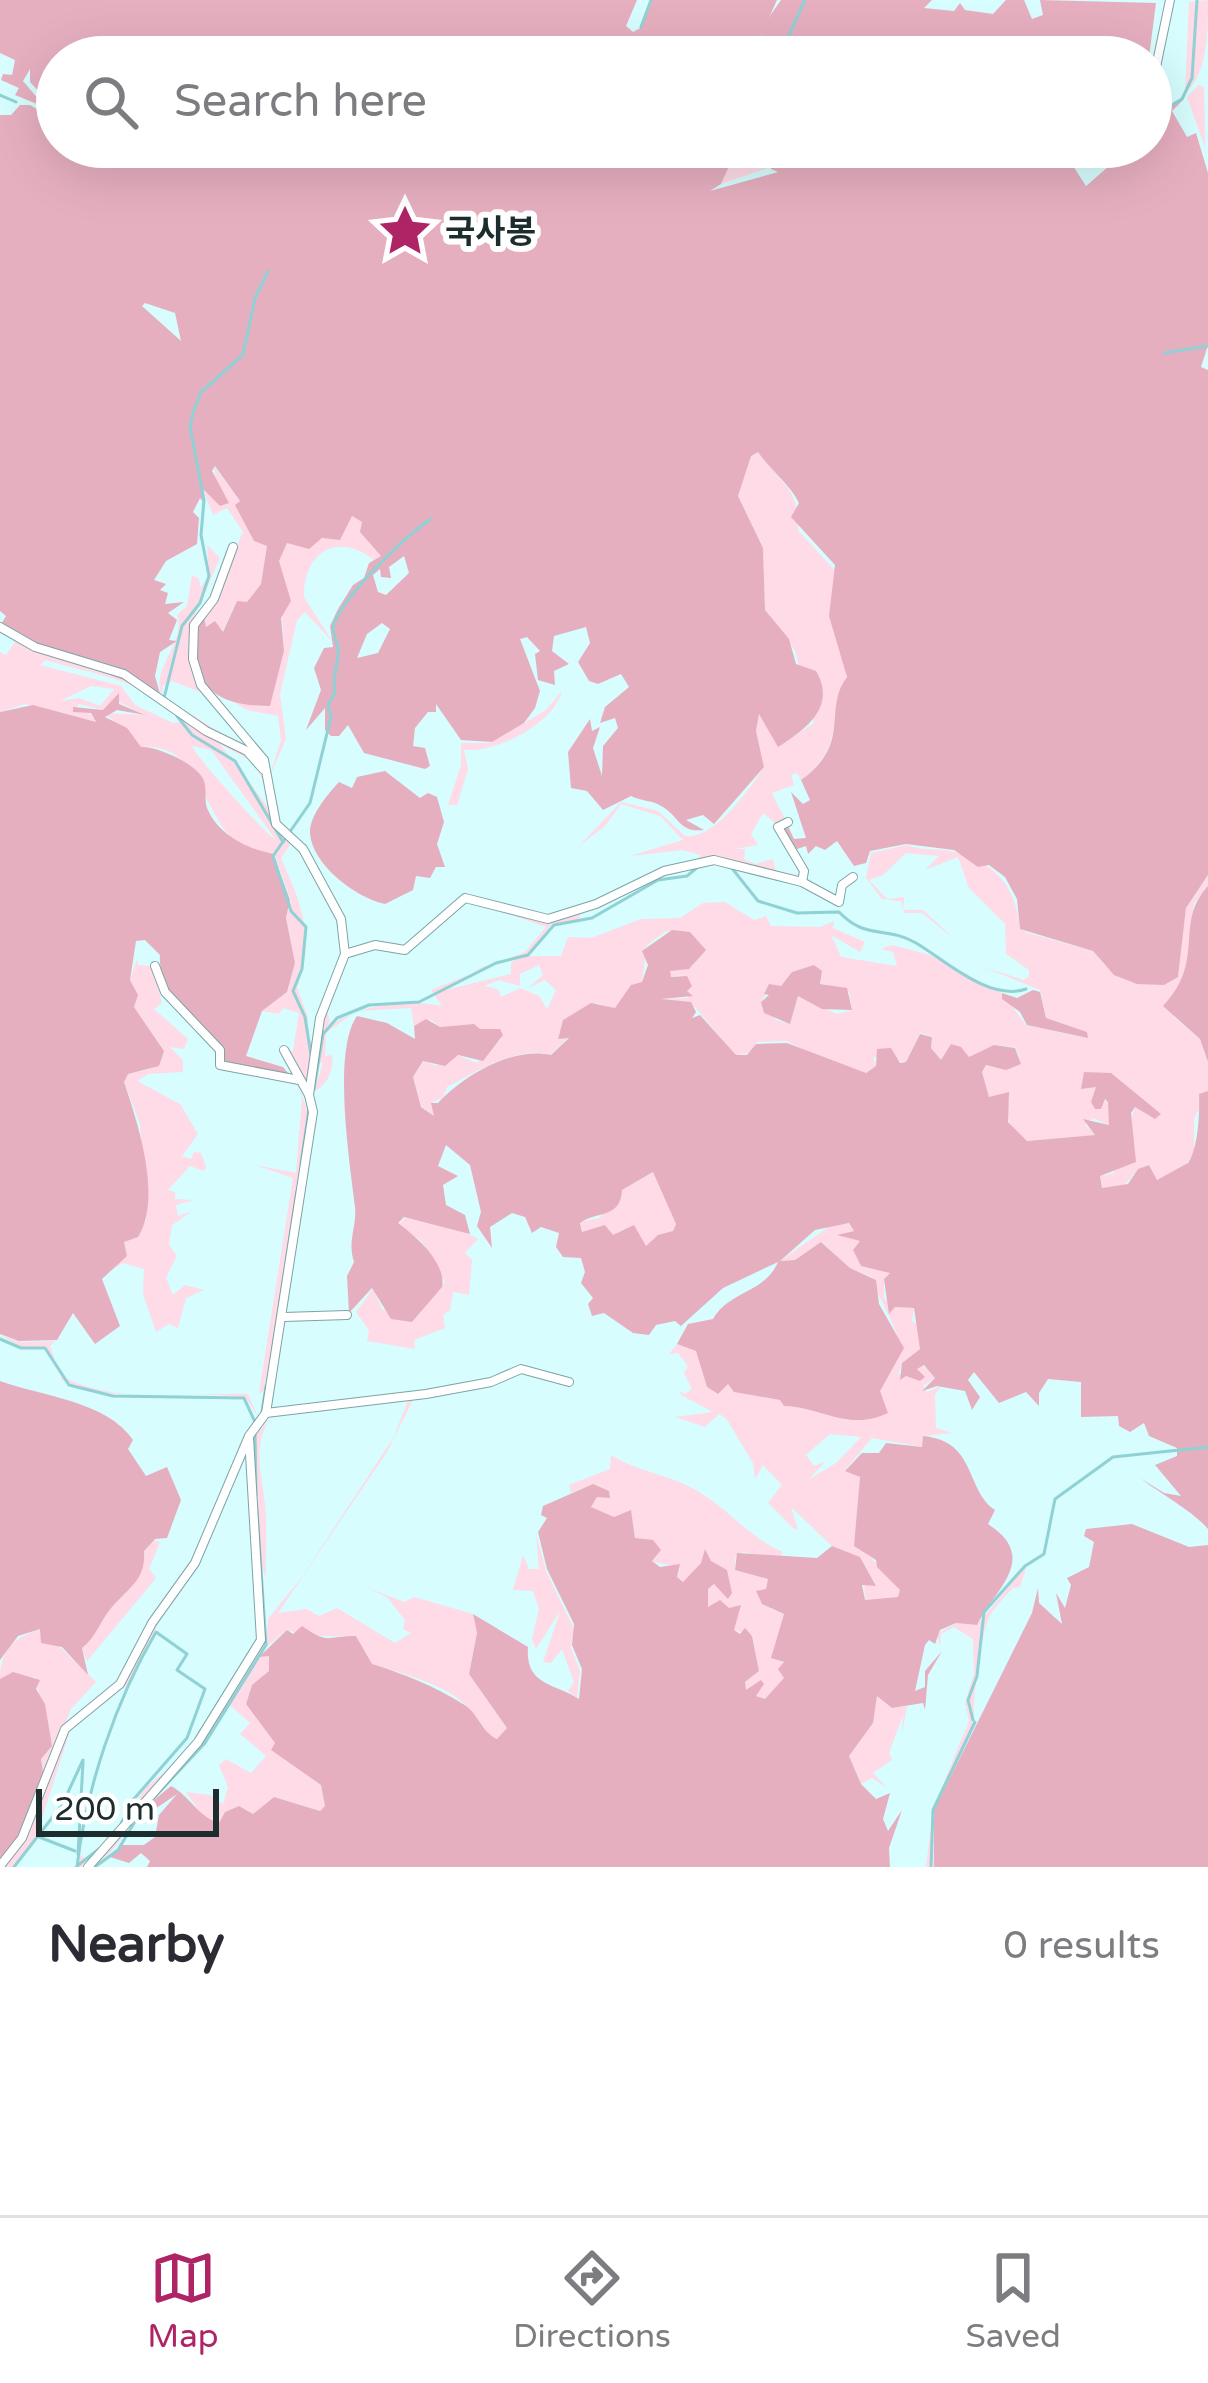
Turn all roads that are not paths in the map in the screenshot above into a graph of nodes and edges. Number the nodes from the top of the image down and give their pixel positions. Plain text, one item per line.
1 (1170, 0) edge
2 (1162, 36) edge
3 (233, 547) dead end
4 (0, 627) edge
5 (268, 781) junction
6 (788, 822) dead end
7 (853, 877) dead end
8 (802, 882) junction
9 (346, 954) junction
10 (154, 966) dead end
11 (284, 1050) dead end
12 (298, 1080) junction
13 (309, 1094) junction
14 (347, 1315) dead end
15 (284, 1317) junction
16 (568, 1382) dead end
17 (266, 1414) junction
18 (249, 1436) junction
19 (0, 1866) edge
20 (88, 1867) edge

1 - 2 street
3 - 5 street
4 - 5 street
5 - 9 street
6 - 8 street
7 - 8 street
8 - 9 street
9 - 13 street
10 - 12 street
11 - 12 street
12 - 13 street
13 - 15 street
14 - 15 street
15 - 17 street
16 - 17 street
17 - 18 street
18 - 19 street
18 - 20 street

